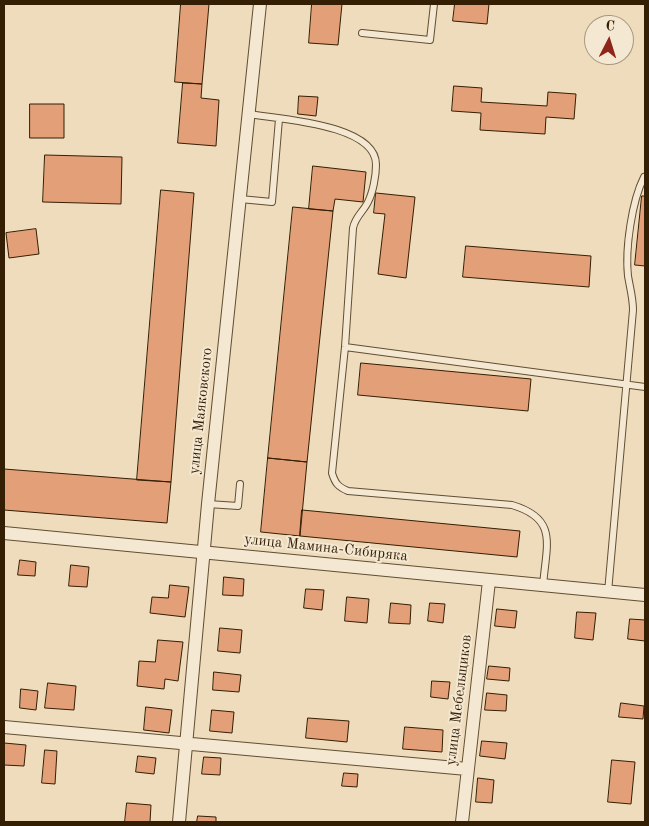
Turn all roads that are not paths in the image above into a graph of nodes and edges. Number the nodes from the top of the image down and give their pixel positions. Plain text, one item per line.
1 (260, 4) edge
2 (434, 4) edge
3 (362, 33) dead end
4 (249, 114) junction
5 (279, 119) junction
6 (645, 175) edge
7 (240, 199) junction
8 (345, 346) junction
9 (625, 385) junction
10 (645, 387) edge
11 (240, 484) dead end
12 (208, 504) junction
13 (4, 533) edge
14 (204, 552) junction
15 (489, 582) junction
16 (544, 586) junction
17 (608, 592) junction
18 (645, 595) edge
19 (4, 727) edge
20 (187, 744) junction
21 (467, 769) junction
22 (179, 822) edge
23 (462, 822) edge

1 - 4 street, улица Маяковского
2 - 3 lane
4 - 5 lane
4 - 7 street, улица Маяковского
5 - 7 lane
5 - 8 lane
6 - 9 lane
7 - 12 street, улица Маяковского
8 - 9 lane
8 - 16 lane
9 - 10 lane
9 - 17 lane
11 - 12 lane
12 - 14 street, улица Маяковского
13 - 14 street, улица Мамина-Сибиряка
14 - 15 street, улица Мамина-Сибиряка
14 - 20 street, улица Маяковского
15 - 16 street, улица Мамина-Сибиряка
15 - 21 street, улица Мебельщиков
16 - 17 street, улица Мамина-Сибиряка
17 - 18 street, улица Мамина-Сибиряка
19 - 20 street
20 - 21 street
20 - 22 street, улица Маяковского
21 - 23 street, улица Мебельщиков

